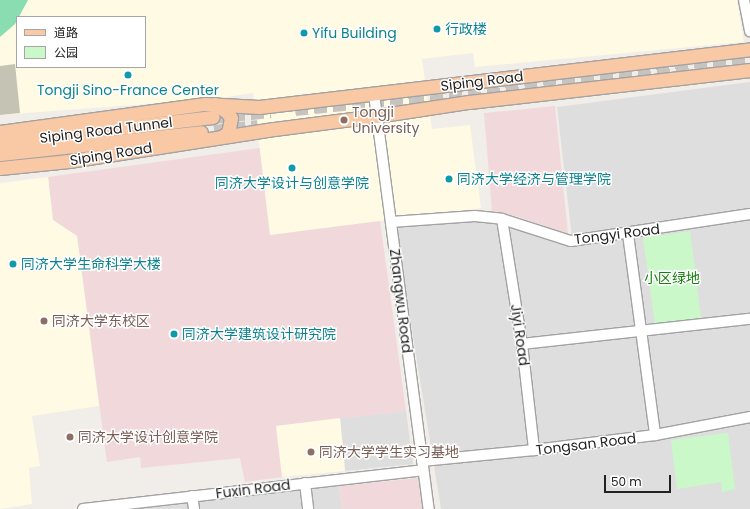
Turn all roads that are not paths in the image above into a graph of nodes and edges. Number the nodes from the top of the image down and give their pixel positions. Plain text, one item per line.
1 (744, 0) edge
2 (750, 31) edge
3 (750, 49) edge
4 (750, 70) edge
5 (374, 94) junction
6 (215, 104) junction
7 (376, 116) junction
8 (213, 117) tunnel mouth
9 (0, 132) edge
10 (217, 134) junction
11 (0, 142) edge
12 (0, 154) edge
13 (0, 168) edge
14 (750, 214) edge
15 (502, 219) junction
16 (391, 222) junction
17 (628, 234) junction
18 (750, 319) edge
19 (641, 332) junction
20 (522, 344) junction
21 (750, 417) edge
22 (655, 435) junction
23 (534, 450) junction
24 (422, 465) junction
25 (305, 483) junction
26 (192, 496) junction
27 (158, 505) edge
28 (121, 507) edge
29 (82, 509) edge
30 (194, 509) edge
31 (308, 509) edge
32 (429, 509) edge

1 - 2 street
3 - 5 main road, Siping Road
4 - 7 main road, Siping Road
5 - 6 main road, Siping Road
5 - 7 street, Zhangwu Road
6 - 9 main road, Siping Road
6 - 10 main road
7 - 10 main road, Siping Road
7 - 16 street, Zhangwu Road
8 - 11 main road, Siping Road Tunnel
10 - 12 main road, Siping Road Tunnel
10 - 13 main road, Siping Road
14 - 17 street, Tongyi Road
15 - 16 street, Tongyi Road
15 - 17 street, Tongyi Road
15 - 20 street, Jiyi Road
16 - 24 street, Zhangwu Road
17 - 19 street
18 - 19 street
19 - 20 street
19 - 22 street
20 - 23 street, Jiyi Road
21 - 22 street, Tongsan Road
22 - 23 street, Tongsan Road
23 - 24 street, Tongsan Road
24 - 25 street, Fuxin Road
24 - 32 street, Zhangwu Road
25 - 26 street, Fuxin Road
25 - 31 street
26 - 27 street, Fuxin Road
26 - 30 street
27 - 28 street, Fuxin Road
28 - 29 street, Fuxin Road

